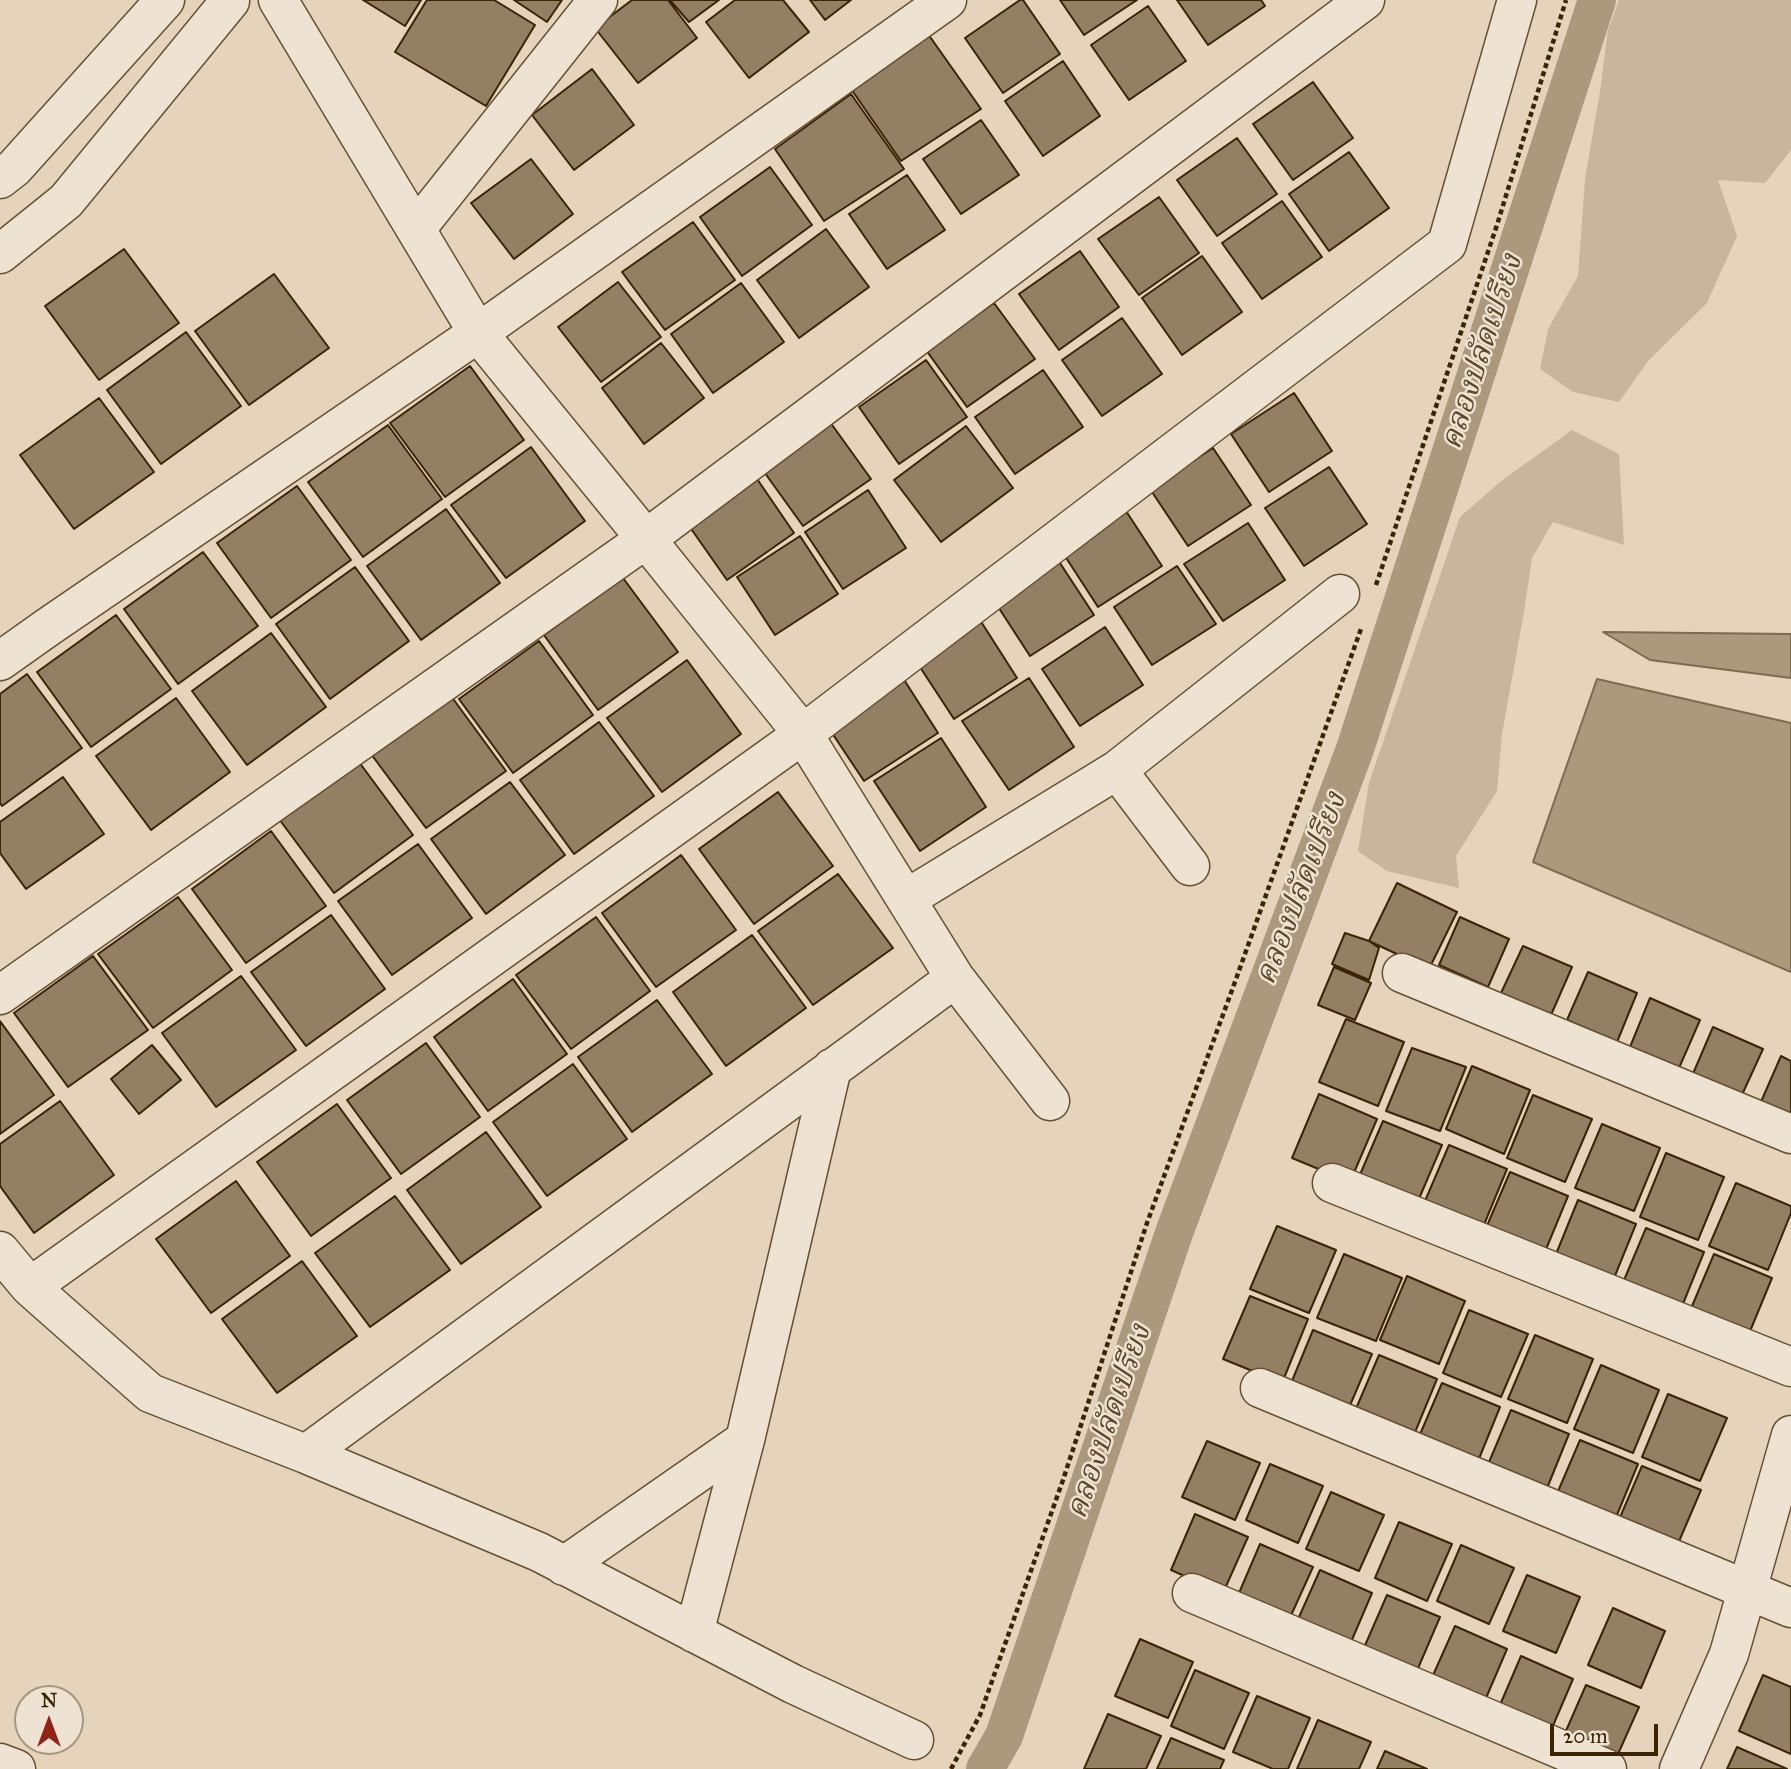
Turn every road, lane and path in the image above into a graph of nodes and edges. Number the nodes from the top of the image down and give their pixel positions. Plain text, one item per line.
1 (165, 0) edge
2 (235, 0) edge
3 (278, 0) edge
4 (598, 0) edge
5 (947, 0) edge
6 (1365, 0) edge
7 (1517, 0) edge
8 (1566, 0) edge
9 (0, 179) edge
10 (416, 229) junction
11 (0, 254) edge
12 (478, 334) junction
13 (646, 538) junction
14 (1359, 602) junction
15 (0, 662) edge
16 (803, 734) junction
17 (1117, 770) junction
18 (1190, 866) dead end
19 (906, 899) junction
20 (1402, 973) dead end
21 (955, 978) junction
22 (0, 995) edge
23 (832, 1068) junction
24 (1050, 1101) dead end
25 (1791, 1134) edge
26 (1332, 1183) dead end
27 (0, 1251) edge
28 (30, 1287) junction
29 (1791, 1367) edge
30 (1260, 1388) dead end
31 (1791, 1435) edge
32 (745, 1440) junction
33 (306, 1454) junction
34 (564, 1566) junction
35 (1747, 1590) junction
36 (1192, 1593) dead end
37 (1791, 1608) edge
38 (694, 1633) junction
39 (914, 1740) dead end
40 (0, 1763) edge
41 (16, 1769) edge
42 (951, 1769) edge
43 (1607, 1769) edge
44 (1679, 1769) edge

1 - 9 street
2 - 11 street
3 - 10 street
4 - 10 street
5 - 12 street
6 - 13 street
7 - 16 street
8 - 14 path
10 - 12 street
12 - 13 street
12 - 15 street
13 - 16 street
13 - 22 street
14 - 17 street
14 - 42 path
16 - 19 street
16 - 28 street
17 - 18 street
17 - 19 street
19 - 21 street
20 - 25 street
21 - 23 street
21 - 24 street
23 - 32 street
23 - 33 street
26 - 29 street
27 - 28 street
28 - 33 street
30 - 35 street
31 - 35 street
32 - 34 street
32 - 38 street
33 - 34 street
34 - 38 street
35 - 37 street
35 - 44 street
36 - 43 street
38 - 39 street
40 - 41 street

